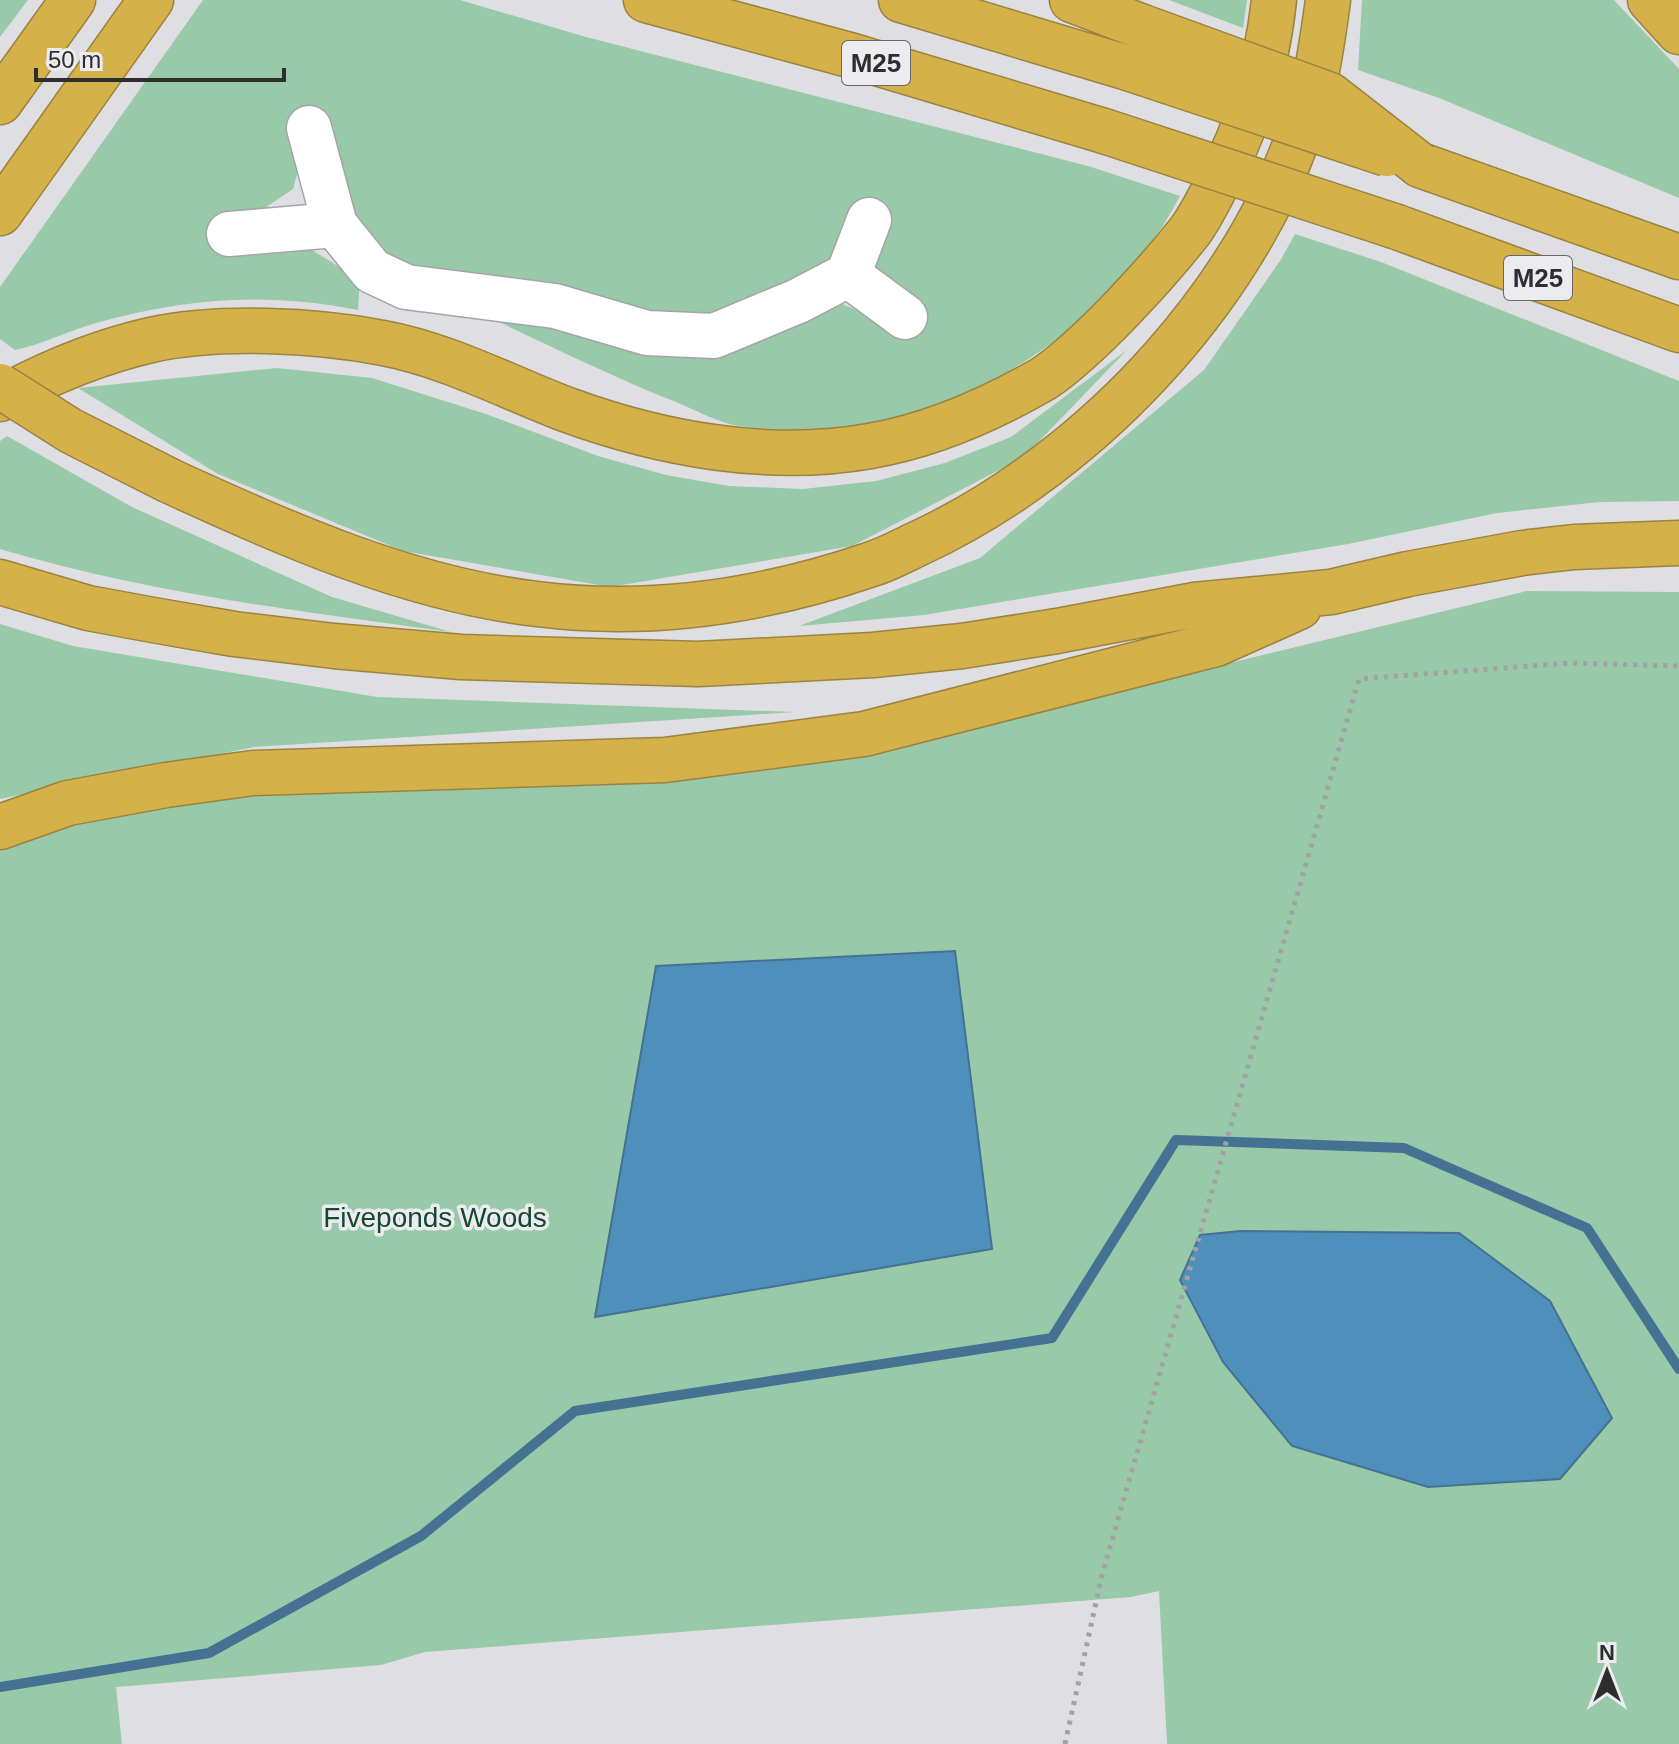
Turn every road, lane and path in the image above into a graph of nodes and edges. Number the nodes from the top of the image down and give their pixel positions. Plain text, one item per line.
1 (73, 0) edge
2 (151, 0) edge
3 (646, 0) edge
4 (901, 0) edge
5 (1072, 0) edge
6 (1274, 0) edge
7 (1328, 0) edge
8 (1650, 0) edge
9 (1679, 32) edge
10 (1262, 78) junction
11 (1312, 92) junction
12 (0, 102) edge
13 (309, 128) dead end
14 (1420, 165) junction
15 (0, 213) edge
16 (869, 220) dead end
17 (335, 225) junction
18 (229, 234) dead end
19 (1679, 257) edge
20 (848, 275) junction
21 (384, 277) junction
22 (905, 317) dead end
23 (1679, 330) edge
24 (407, 350) junction
25 (0, 386) edge
26 (0, 399) edge
27 (1679, 543) edge
28 (13, 585) edge
29 (1331, 592) junction
30 (606, 608) junction
31 (604, 663) junction
32 (1679, 666) edge
33 (0, 827) edge
34 (1065, 1744) edge

1 - 12 highway
2 - 15 highway
3 - 23 highway, M25, bridge
4 - 14 highway, M25, bridge
5 - 14 highway, bridge
6 - 10 highway
7 - 11 highway
8 - 9 highway
10 - 11 lane
10 - 24 highway
11 - 30 highway
13 - 17 lane
14 - 19 highway, M25
16 - 20 lane
17 - 18 lane
17 - 21 lane
20 - 21 lane
20 - 22 lane
21 - 24 lane
24 - 26 highway
25 - 30 highway, bridge
27 - 29 highway
28 - 31 highway
29 - 31 highway
29 - 33 highway
30 - 31 lane
32 - 34 path

